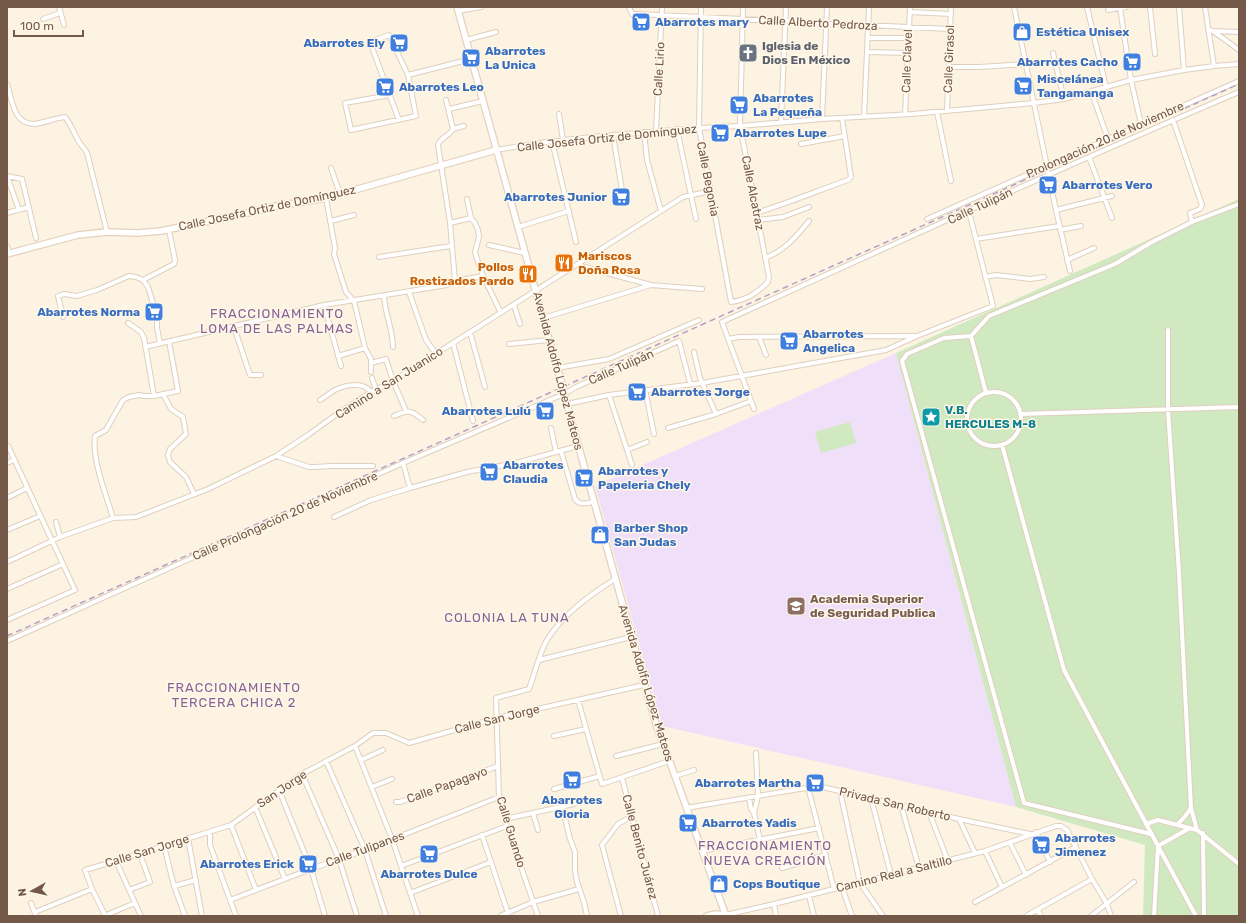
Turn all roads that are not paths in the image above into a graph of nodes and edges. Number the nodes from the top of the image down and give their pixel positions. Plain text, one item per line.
1 (58, 7) edge
2 (480, 7) edge
3 (629, 7) edge
4 (662, 7) edge
5 (702, 7) edge
6 (743, 7) edge
7 (786, 7) edge
8 (827, 7) edge
9 (869, 7) edge
10 (951, 7) edge
11 (1014, 7) edge
12 (1087, 7) edge
13 (1126, 7) edge
14 (1150, 7) edge
15 (1179, 7) edge
16 (1205, 7) edge
17 (1120, 8) junction
18 (457, 9) edge
19 (910, 9) edge
20 (1108, 10) dead end
21 (60, 13) junction
22 (951, 14) junction
23 (661, 16) junction
24 (701, 17) junction
25 (43, 19) dead end
26 (743, 19) junction
27 (785, 21) junction
28 (826, 23) junction
29 (64, 25) dead end
30 (868, 25) junction
31 (909, 27) junction
32 (950, 29) junction
33 (1211, 30) junction
34 (496, 32) dead end
35 (1239, 32) edge
36 (868, 38) junction
37 (908, 38) junction
38 (466, 40) junction
39 (1239, 50) edge
40 (867, 52) junction
41 (908, 53) junction
42 (1053, 53) dead end
43 (1155, 54) dead end
44 (471, 59) junction
45 (1025, 64) junction
46 (1239, 64) edge
47 (1214, 66) junction
48 (949, 67) junction
49 (1184, 70) junction
50 (408, 75) junction
51 (1131, 80) junction
52 (1239, 81) edge
53 (7, 84) edge
54 (1106, 87) junction
55 (1091, 91) junction
56 (1239, 92) edge
57 (390, 95) junction
58 (1064, 99) junction
59 (446, 100) dead end
60 (483, 101) junction
61 (1034, 103) junction
62 (449, 109) junction
63 (947, 111) junction
64 (937, 112) junction
65 (558, 114) dead end
66 (905, 114) junction
67 (864, 117) junction
68 (842, 118) junction
69 (822, 119) junction
70 (399, 120) junction
71 (1173, 120) junction
72 (782, 122) junction
73 (1141, 124) junction
74 (464, 126) dead end
75 (740, 126) junction
76 (699, 128) junction
77 (453, 129) junction
78 (677, 129) junction
79 (656, 131) junction
80 (644, 132) junction
81 (613, 135) junction
82 (845, 136) junction
83 (1108, 139) junction
84 (564, 140) junction
85 (552, 141) junction
86 (801, 144) dead end
87 (496, 150) junction
88 (1089, 156) junction
89 (440, 166) junction
90 (1047, 166) junction
91 (331, 168) dead end
92 (1048, 174) junction
93 (951, 181) dead end
94 (622, 190) dead end
95 (711, 191) junction
96 (340, 194) junction
97 (691, 194) junction
98 (1112, 196) dead end
99 (326, 198) junction
100 (1104, 198) junction
101 (467, 199) dead end
102 (1239, 204) edge
103 (29, 207) junction
104 (809, 207) dead end
105 (19, 210) junction
106 (1056, 210) junction
107 (569, 211) junction
108 (660, 211) junction
109 (969, 212) junction
110 (7, 213) edge
111 (756, 213) junction
112 (354, 215) dead end
113 (470, 218) junction
114 (1112, 218) dead end
115 (696, 219) dead end
116 (927, 219) dead end
117 (758, 220) junction
118 (331, 221) junction
119 (809, 222) dead end
120 (1192, 222) junction
121 (450, 223) junction
122 (1081, 226) dead end
123 (518, 227) junction
124 (1060, 228) junction
125 (169, 230) junction
126 (107, 232) junction
127 (36, 238) dead end
128 (976, 239) junction
129 (576, 242) dead end
130 (489, 245) dead end
131 (7, 246) edge
132 (451, 246) junction
133 (1094, 248) dead end
134 (525, 253) junction
135 (8, 254) edge
136 (379, 257) dead end
137 (765, 258) junction
138 (1068, 260) junction
139 (577, 265) junction
140 (1070, 270) dead end
141 (483, 276) junction
142 (985, 277) junction
143 (1044, 277) dead end
144 (143, 280) junction
145 (455, 281) junction
146 (768, 282) joint
147 (651, 285) junction
148 (702, 289) dead end
149 (535, 291) junction
150 (409, 292) junction
151 (384, 296) junction
152 (354, 301) junction
153 (324, 305) junction
154 (514, 305) junction
155 (501, 313) junction
156 (63, 317) dead end
157 (543, 318) junction
158 (699, 320) dead end
159 (128, 323) dead end
160 (520, 324) dead end
161 (234, 326) junction
162 (1168, 330) dead end
163 (470, 332) junction
164 (917, 336) junction
165 (971, 336) junction
166 (759, 337) junction
167 (728, 339) junction
168 (549, 340) junction
169 (169, 341) junction
170 (160, 343) junction
171 (453, 343) junction
172 (509, 344) dead end
173 (145, 347) junction
174 (393, 347) dead end
175 (366, 348) junction
176 (694, 352) dead end
177 (436, 354) junction
178 (766, 355) dead end
179 (338, 356) junction
180 (371, 363) junction
181 (341, 366) dead end
182 (557, 368) junction
183 (371, 372) dead end
184 (261, 375) dead end
185 (742, 375) junction
186 (372, 378) dead end
187 (393, 381) junction
188 (702, 383) junction
189 (690, 384) junction
190 (485, 387) dead end
191 (645, 389) junction
192 (374, 391) junction
193 (986, 393) junction
194 (163, 394) junction
195 (564, 394) junction
196 (609, 395) junction
197 (154, 396) junction
198 (320, 400) dead end
199 (751, 401) junction
200 (566, 404) junction
201 (1239, 407) edge
202 (754, 410) dead end
203 (1168, 410) junction
204 (406, 411) junction
205 (716, 414) junction
206 (1020, 414) junction
207 (394, 416) dead end
208 (423, 420) dead end
209 (473, 421) dead end
210 (551, 428) dead end
211 (668, 428) dead end
212 (654, 434) dead end
213 (647, 442) dead end
214 (1002, 445) junction
215 (8, 446) edge
216 (578, 446) junction
217 (627, 450) junction
218 (558, 451) junction
219 (276, 456) junction
220 (14, 460) junction
221 (7, 463) edge
222 (403, 463) junction
223 (632, 465) dead end
224 (373, 466) dead end
225 (27, 488) junction
226 (410, 488) junction
227 (194, 494) junction
228 (7, 498) edge
229 (594, 502) junction
230 (40, 516) junction
231 (334, 517) dead end
232 (113, 518) junction
233 (56, 522) dead end
234 (7, 530) edge
235 (60, 537) junction
236 (52, 542) junction
237 (7, 562) edge
238 (63, 564) junction
239 (615, 578) junction
240 (7, 589) edge
241 (7, 620) edge
242 (631, 637) junction
243 (7, 641) edge
244 (539, 660) junction
245 (644, 685) junction
246 (578, 700) junction
247 (498, 718) junction
248 (586, 729) junction
249 (554, 736) dead end
250 (663, 744) junction
251 (354, 746) junction
252 (383, 750) dead end
253 (756, 753) dead end
254 (616, 756) dead end
255 (361, 760) junction
256 (326, 761) junction
257 (669, 761) junction
258 (498, 766) junction
259 (694, 770) dead end
260 (302, 774) junction
261 (600, 776) junction
262 (674, 776) junction
263 (622, 778) junction
264 (392, 779) dead end
265 (372, 787) junction
266 (808, 787) junction
267 (554, 789) dead end
268 (279, 790) junction
269 (840, 791) junction
270 (758, 796) junction
271 (499, 797) junction
272 (749, 798) junction
273 (871, 798) junction
274 (396, 802) dead end
275 (574, 804) dead end
276 (901, 805) junction
277 (562, 806) junction
278 (255, 807) junction
279 (686, 808) junction
280 (1191, 808) junction
281 (929, 812) junction
282 (533, 813) junction
283 (754, 813) junction
284 (632, 816) junction
285 (505, 819) junction
286 (959, 819) junction
287 (1146, 824) junction
288 (1178, 824) junction
289 (231, 825) junction
290 (507, 826) junction
291 (819, 828) junction
292 (1190, 828) junction
293 (538, 830) dead end
294 (1197, 830) junction
295 (210, 832) junction
296 (1036, 832) junction
297 (1203, 833) junction
298 (1031, 834) junction
299 (1151, 834) junction
300 (482, 835) junction
301 (188, 838) junction
302 (392, 839) junction
303 (760, 840) junction
304 (1010, 843) junction
305 (164, 846) junction
306 (1158, 846) junction
307 (1076, 848) junction
308 (364, 850) junction
309 (702, 850) junction
310 (985, 851) junction
311 (975, 853) junction
312 (140, 854) junction
313 (826, 855) junction
314 (339, 859) junction
315 (948, 860) junction
316 (116, 861) junction
317 (491, 862) junction
318 (1050, 862) junction
319 (1239, 864) edge
320 (401, 866) junction
321 (782, 868) dead end
322 (918, 868) junction
323 (311, 869) junction
324 (891, 875) junction
325 (1026, 875) junction
326 (285, 879) junction
327 (1092, 879) junction
328 (196, 880) junction
329 (1134, 882) dead end
330 (860, 883) junction
331 (174, 886) junction
332 (842, 887) junction
333 (1002, 887) junction
334 (92, 889) junction
335 (579, 889) junction
336 (834, 889) junction
337 (129, 890) junction
338 (256, 890) junction
339 (410, 893) junction
340 (809, 896) junction
341 (230, 900) junction
342 (533, 902) junction
343 (975, 902) dead end
344 (31, 903) dead end
345 (135, 903) junction
346 (774, 904) junction
347 (1107, 904) junction
348 (1038, 910) junction
349 (508, 913) junction
350 (35, 914) edge
351 (104, 916) edge
352 (141, 916) edge
353 (185, 916) edge
354 (202, 916) edge
355 (236, 916) edge
356 (325, 916) edge
357 (357, 916) edge
358 (386, 916) edge
359 (418, 916) edge
360 (500, 916) edge
361 (538, 916) edge
362 (587, 916) edge
363 (621, 916) edge
364 (658, 916) edge
365 (706, 916) edge
366 (725, 916) edge
367 (776, 916) edge
368 (814, 916) edge
369 (852, 916) edge
370 (883, 916) edge
371 (1026, 916) edge
372 (1041, 916) edge
373 (1091, 916) edge
374 (1111, 916) edge
375 (1154, 916) edge
376 (1196, 916) edge
377 (1204, 916) edge

1 - 21 street
2 - 18 street
3 - 23 street, Calle Alberto Pedroza
4 - 23 street, Calle Lirio
5 - 24 street, Calle Begonia
6 - 26 street, Calle Alcatraz
7 - 27 street
8 - 28 street
9 - 30 street
10 - 22 street, Calle Girasol
11 - 45 street
12 - 54 street
13 - 17 street
14 - 43 street
15 - 49 street
16 - 33 street
17 - 20 street
17 - 51 street
18 - 38 street, Avenida Adolfo López Mateos
19 - 22 street
19 - 31 street, Calle Clavel
21 - 25 street
21 - 29 street
22 - 32 street, Calle Girasol
23 - 24 street, Calle Alberto Pedroza
23 - 79 street, Calle Lirio
24 - 26 street, Calle Alberto Pedroza
24 - 76 street, Calle Begonia
26 - 27 street, Calle Alberto Pedroza
26 - 75 street, Calle Alcatraz
27 - 28 street, Calle Alberto Pedroza
27 - 72 street
28 - 30 street, Calle Alberto Pedroza
28 - 69 street
30 - 31 street, Calle Alberto Pedroza
30 - 36 street
31 - 32 street, Calle Alberto Pedroza
31 - 37 street, Calle Clavel
32 - 48 street, Calle Girasol
33 - 35 street
33 - 39 street
33 - 47 street
34 - 38 street
36 - 37 street
36 - 40 street
37 - 41 street, Calle Clavel
38 - 44 street, Avenida Adolfo López Mateos
40 - 41 street
40 - 67 street
41 - 66 street, Calle Clavel
42 - 58 street
44 - 50 street
44 - 60 street, Avenida Adolfo López Mateos
45 - 48 street
45 - 61 street
46 - 47 street, Calle Josefa Ortiz de Domínguez
47 - 49 street, Calle Josefa Ortiz de Domínguez
48 - 63 street, Calle Girasol
49 - 51 street, Calle Josefa Ortiz de Domínguez
50 - 57 street
50 - 70 street
51 - 54 street, Calle Josefa Ortiz de Domínguez
51 - 73 street
52 - 73 street, Prolongación 20 de Noviembre
53 - 126 street
54 - 55 street, Calle Josefa Ortiz de Domínguez
55 - 58 street, Calle Josefa Ortiz de Domínguez
55 - 83 street
56 - 71 street, Calle Tulipán
57 - 70 street
57 - 70 street
58 - 61 street, Calle Josefa Ortiz de Domínguez
59 - 62 street
60 - 62 street
60 - 87 street, Avenida Adolfo López Mateos
61 - 63 street, Calle Josefa Ortiz de Domínguez
61 - 90 street
62 - 77 street
63 - 64 street, Calle Josefa Ortiz de Domínguez
64 - 66 street, Calle Josefa Ortiz de Domínguez
64 - 93 street
65 - 84 street
66 - 67 street, Calle Josefa Ortiz de Domínguez
67 - 68 street, Calle Josefa Ortiz de Domínguez
68 - 69 street, Calle Josefa Ortiz de Domínguez
68 - 82 street
69 - 72 street, Calle Josefa Ortiz de Domínguez
71 - 88 street, Calle Tulipán
71 - 120 street
72 - 75 street, Calle Josefa Ortiz de Domínguez
73 - 83 street, Prolongación 20 de Noviembre
74 - 77 street
75 - 76 street, Calle Josefa Ortiz de Domínguez
75 - 111 street, Calle Alcatraz
76 - 78 street, Calle Josefa Ortiz de Domínguez
76 - 95 street, Calle Begonia
77 - 89 street
78 - 79 street, Calle Josefa Ortiz de Domínguez
78 - 97 street
79 - 80 street, Calle Josefa Ortiz de Domínguez
80 - 81 street, Calle Josefa Ortiz de Domínguez
80 - 108 street
81 - 84 street, Calle Josefa Ortiz de Domínguez
81 - 94 street
82 - 86 street
82 - 111 street
83 - 90 street, Prolongación 20 de Noviembre
84 - 85 street, Calle Josefa Ortiz de Domínguez
85 - 87 street, Calle Josefa Ortiz de Domínguez
85 - 107 street
87 - 89 street, Calle Josefa Ortiz de Domínguez
87 - 123 street, Avenida Adolfo López Mateos
88 - 92 street, Calle Tulipán
88 - 100 street
89 - 96 street, Calle Josefa Ortiz de Domínguez
89 - 121 street
90 - 92 street
90 - 116 street, Prolongación 20 de Noviembre
91 - 96 street
92 - 106 street
92 - 109 street, Calle Tulipán
95 - 97 street, Camino a San Juanico
95 - 146 street, Calle Begonia
96 - 99 street, Calle Josefa Ortiz de Domínguez
97 - 108 street, Camino a San Juanico
97 - 115 street
98 - 100 street
99 - 118 street
99 - 125 street, Calle Josefa Ortiz de Domínguez
100 - 106 street
100 - 114 street
101 - 113 street
102 - 120 street
103 - 105 street
103 - 105 street
103 - 127 street
104 - 117 street
105 - 110 street
106 - 124 street
107 - 123 street
107 - 129 street
108 - 139 street, Camino a San Juanico
109 - 128 street
109 - 167 street, Calle Tulipán
111 - 117 street, Calle Alcatraz
112 - 118 street
113 - 121 street
113 - 141 street
117 - 137 street, Calle Alcatraz
118 - 152 street
119 - 137 street
120 - 165 street
121 - 132 street
122 - 124 street
123 - 134 street, Avenida Adolfo López Mateos
124 - 128 street
124 - 138 street
125 - 126 street, Calle Josefa Ortiz de Domínguez
125 - 144 street
126 - 135 street, Calle Josefa Ortiz de Domínguez
128 - 142 street
130 - 134 street
131 - 135 street
132 - 136 street
132 - 145 street
133 - 138 street
134 - 149 street, Avenida Adolfo López Mateos
137 - 146 street, Calle Alcatraz
138 - 140 street
139 - 147 street
139 - 149 street, Camino a San Juanico
141 - 145 street
141 - 155 street
142 - 143 street
142 - 164 street
144 - 156 street
144 - 170 street
145 - 150 street
147 - 148 street
147 - 157 street
149 - 154 street, Camino a San Juanico
149 - 157 street, Avenida Adolfo López Mateos
150 - 151 street
150 - 177 street
151 - 152 street
151 - 174 street
152 - 153 street
152 - 175 street
153 - 161 street
153 - 179 street
154 - 155 street, Camino a San Juanico
154 - 160 street
155 - 163 street, Camino a San Juanico
157 - 168 street, Avenida Adolfo López Mateos
158 - 182 street
159 - 173 street
161 - 169 street
161 - 184 street
162 - 203 street
163 - 171 street, Camino a San Juanico
163 - 190 street
164 - 166 street
164 - 185 street
165 - 193 street
165 - 299 street
166 - 167 street
166 - 178 street
167 - 185 street
168 - 172 street
168 - 182 street, Avenida Adolfo López Mateos
169 - 170 street
169 - 194 street
170 - 173 street
171 - 177 street, Camino a San Juanico
171 - 209 street
173 - 197 street
175 - 179 street
175 - 180 street
176 - 188 street
177 - 187 street, Camino a San Juanico
179 - 181 street
180 - 183 street
180 - 187 street
182 - 195 street, Avenida Adolfo López Mateos
185 - 188 street
185 - 199 street
186 - 192 street
187 - 192 street, Camino a San Juanico
187 - 204 street
188 - 189 street
188 - 205 street
189 - 191 street
189 - 195 street, Calle Tulipán
191 - 196 street
191 - 212 street
192 - 198 street
192 - 219 street, Camino a San Juanico
193 - 206 street
193 - 214 street
194 - 197 street
194 - 227 street
195 - 200 street, Avenida Adolfo López Mateos
195 - 222 street, Calle Prolongación 20 de Noviembre
196 - 200 street
196 - 217 street
197 - 232 street
199 - 202 street
199 - 205 street
200 - 216 street, Avenida Adolfo López Mateos
201 - 203 street
203 - 206 street
203 - 280 street
204 - 207 street
204 - 208 street
205 - 211 street
206 - 214 street
210 - 218 street
213 - 217 street
214 - 287 street
215 - 220 street
216 - 218 street
216 - 229 street, Avenida Adolfo López Mateos
217 - 223 street
218 - 226 street
218 - 229 street
219 - 224 street
219 - 227 street, Camino a San Juanico
220 - 221 street
220 - 225 street
222 - 226 street
222 - 243 street, Calle Prolongación 20 de Noviembre
225 - 228 street
225 - 230 street
226 - 231 street
227 - 232 street, Camino a San Juanico
229 - 239 street, Avenida Adolfo López Mateos
230 - 234 street
230 - 236 street
232 - 235 street, Camino a San Juanico
233 - 235 street
235 - 236 street, Camino a San Juanico
236 - 237 street, Camino a San Juanico
236 - 238 street
238 - 240 street
238 - 241 street
239 - 242 street, Avenida Adolfo López Mateos
239 - 244 street
242 - 244 street
242 - 245 street, Avenida Adolfo López Mateos
244 - 247 street, Calle Guando
245 - 246 street, Calle San Jorge
245 - 250 street, Avenida Adolfo López Mateos
246 - 247 street, Calle San Jorge
246 - 248 street
247 - 251 street, Calle San Jorge
247 - 258 street, Calle Guando
248 - 249 street
248 - 261 street
250 - 254 street
250 - 257 street, Avenida Adolfo López Mateos
251 - 255 street
251 - 256 street, San Jorge
252 - 255 street
253 - 270 street
255 - 265 street
256 - 260 street, San Jorge
256 - 308 street
257 - 262 street, Avenida Adolfo López Mateos
257 - 263 street
258 - 271 street, Calle Guando
258 - 274 street, Calle Papagayo
259 - 262 street
260 - 268 street, San Jorge
260 - 314 street
261 - 263 street
261 - 267 street
262 - 279 street, Avenida Adolfo López Mateos
263 - 284 street, Calle Benito Juárez
264 - 265 street
265 - 302 street
266 - 269 street, Privada San Roberto
266 - 270 street, Privada San Roberto
266 - 291 street
268 - 278 street, San Jorge
268 - 323 street
269 - 273 street, Privada San Roberto
269 - 330 street
270 - 272 street, Privada San Roberto
270 - 283 street
271 - 285 street, Calle Guando
271 - 302 street, Calle Tulipanes
272 - 279 street, Privada San Roberto
272 - 283 street
273 - 276 street, Privada San Roberto
273 - 324 street
275 - 277 street
276 - 281 street, Privada San Roberto
276 - 322 street
277 - 282 street
277 - 335 street
278 - 289 street, San Jorge
278 - 326 street
279 - 309 street, Avenida Adolfo López Mateos
280 - 288 street
280 - 294 street
281 - 286 street, Privada San Roberto
281 - 315 street
282 - 285 street
282 - 293 street
283 - 303 street
284 - 363 street
284 - 364 street, Calle Benito Juárez
285 - 290 street, Calle Guando
286 - 298 street, Privada San Roberto
286 - 311 street
287 - 288 street
287 - 299 street
288 - 292 street
289 - 295 street, San Jorge
289 - 338 street
290 - 300 street
290 - 342 street, Calle Guando
291 - 303 street
291 - 313 street
292 - 294 street
292 - 306 street
294 - 297 street
295 - 301 street, Calle San Jorge
295 - 341 street
296 - 298 street, Camino Real a Saltillo
296 - 307 street, Camino Real a Saltillo
296 - 318 street
297 - 319 street
297 - 377 street
298 - 304 street, Camino Real a Saltillo
299 - 306 street
300 - 317 street
300 - 320 street
301 - 305 street, Calle San Jorge
301 - 328 street
302 - 308 street, Calle Tulipanes
302 - 320 street
303 - 309 street
304 - 310 street, Camino Real a Saltillo
304 - 325 street
305 - 312 street, Calle San Jorge
305 - 331 street
306 - 375 street
306 - 376 street
307 - 318 street
307 - 327 street
308 - 314 street, Calle Tulipanes
308 - 358 street
309 - 366 street, Avenida Adolfo López Mateos
310 - 311 street, Camino Real a Saltillo
310 - 333 street
311 - 315 street, Camino Real a Saltillo
312 - 316 street, Calle San Jorge
312 - 337 street
313 - 321 street
313 - 336 street
314 - 323 street, Calle Tulipanes
314 - 357 street
315 - 322 street, Camino Real a Saltillo
316 - 334 street, Calle San Jorge
316 - 337 street
317 - 339 street
317 - 349 street
318 - 325 street
320 - 339 street
322 - 324 street, Camino Real a Saltillo
323 - 326 street, Calle Tulipanes
323 - 356 street
324 - 330 street, Camino Real a Saltillo
325 - 333 street
326 - 338 street, Calle Tulipanes
327 - 347 street
327 - 348 street
328 - 331 street
328 - 354 street
329 - 347 street
330 - 332 street, Camino Real a Saltillo
330 - 370 street
331 - 353 street
332 - 336 street, Camino Real a Saltillo
332 - 369 street
333 - 343 street
334 - 350 street
334 - 351 street
335 - 342 street
335 - 362 street
336 - 340 street, Camino Real a Saltillo
337 - 345 street
338 - 341 street, Calle Tulipanes
339 - 359 street
340 - 346 street, Camino Real a Saltillo
340 - 368 street
341 - 355 street
342 - 349 street
342 - 361 street, Calle Guando
344 - 350 street
345 - 351 street
345 - 352 street
346 - 366 street, Camino Real a Saltillo
346 - 367 street
347 - 373 street
347 - 374 street
348 - 371 street
348 - 372 street
349 - 360 street
365 - 366 street, Camino Real a Saltillo

